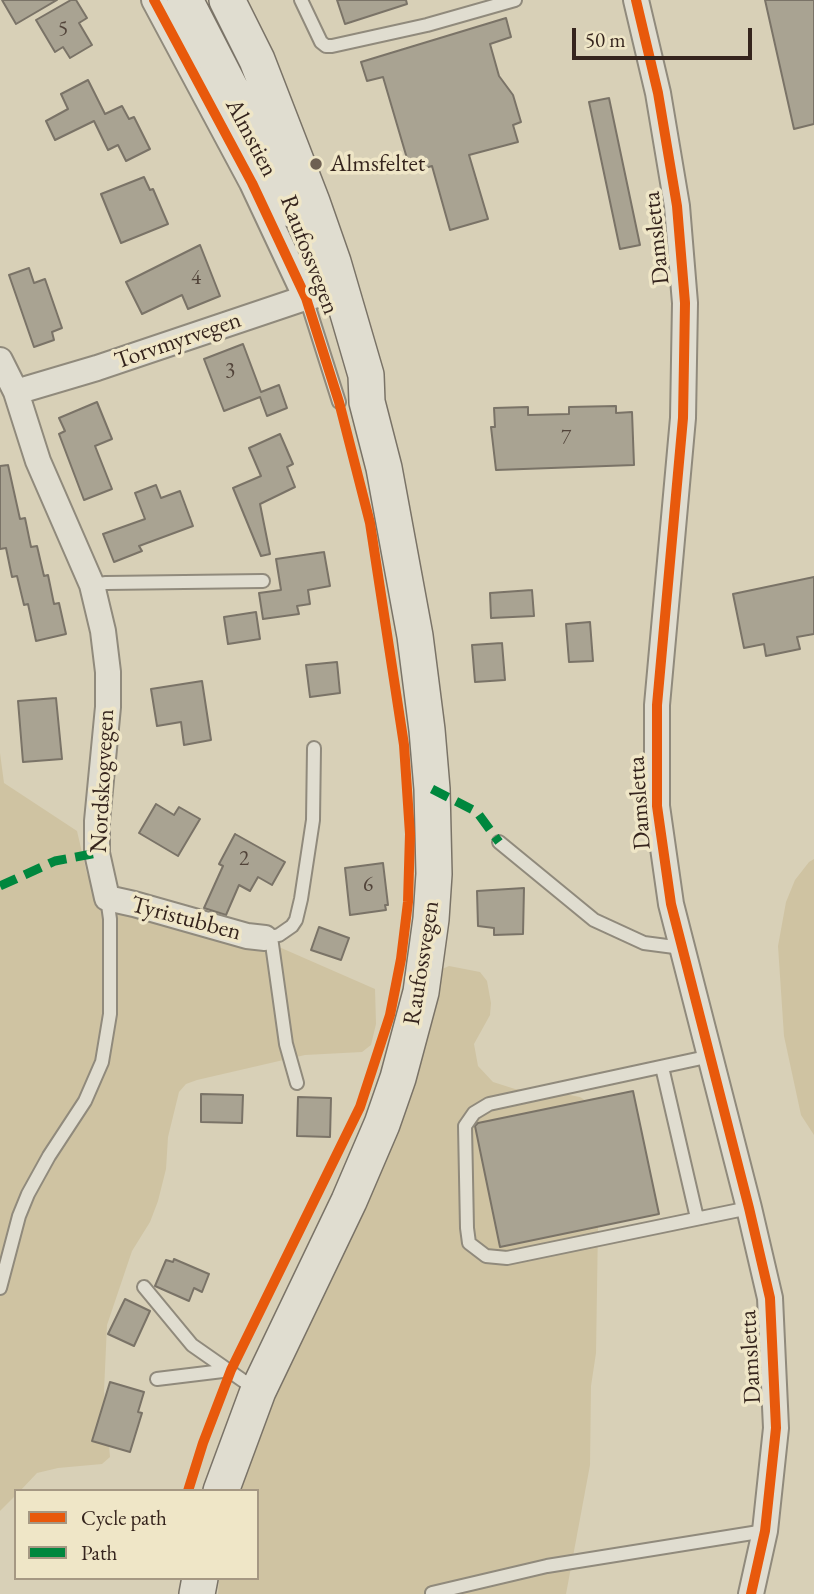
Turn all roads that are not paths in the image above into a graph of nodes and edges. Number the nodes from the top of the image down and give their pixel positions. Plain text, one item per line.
1 (153, 0) edge
2 (185, 0) edge
3 (227, 0) edge
4 (301, 0) edge
5 (515, 0) edge
6 (636, 0) edge
7 (324, 293) junction
8 (0, 360) edge
9 (16, 392) junction
10 (263, 581) dead end
11 (92, 585) junction
12 (314, 748) dead end
13 (499, 842) dead end
14 (107, 898) junction
15 (268, 938) junction
16 (682, 948) junction
17 (711, 1056) junction
18 (662, 1067) junction
19 (297, 1083) dead end
20 (749, 1208) junction
21 (697, 1218) junction
22 (144, 1287) dead end
23 (0, 1288) edge
24 (231, 1370) junction
25 (157, 1379) dead end
26 (258, 1391) junction
27 (222, 1489) edge
28 (765, 1531) junction
29 (432, 1593) edge
30 (751, 1594) edge

1 - 7 street, Almstien
2 - 7 main road, Raufossvegen
3 - 7 main road, Raufossvegen
4 - 5 lane
6 - 16 street, Damsletta
7 - 9 street, Torvmyrvegen
7 - 26 main road, Raufossvegen
8 - 9 street, Nordskogvegen
9 - 11 street, Nordskogvegen
10 - 11 lane
11 - 14 street, Nordskogvegen
12 - 15 lane
13 - 16 lane
14 - 15 street, Tyristubben
14 - 23 lane, Nordskogvegen
15 - 19 lane
16 - 17 street, Damsletta
17 - 18 lane
17 - 20 street, Damsletta
18 - 21 lane
18 - 21 lane
20 - 21 lane
20 - 28 street, Damsletta
22 - 24 lane
24 - 25 lane
24 - 26 lane
26 - 27 main road, Raufossvegen
28 - 29 lane
28 - 30 street, Damsletta

